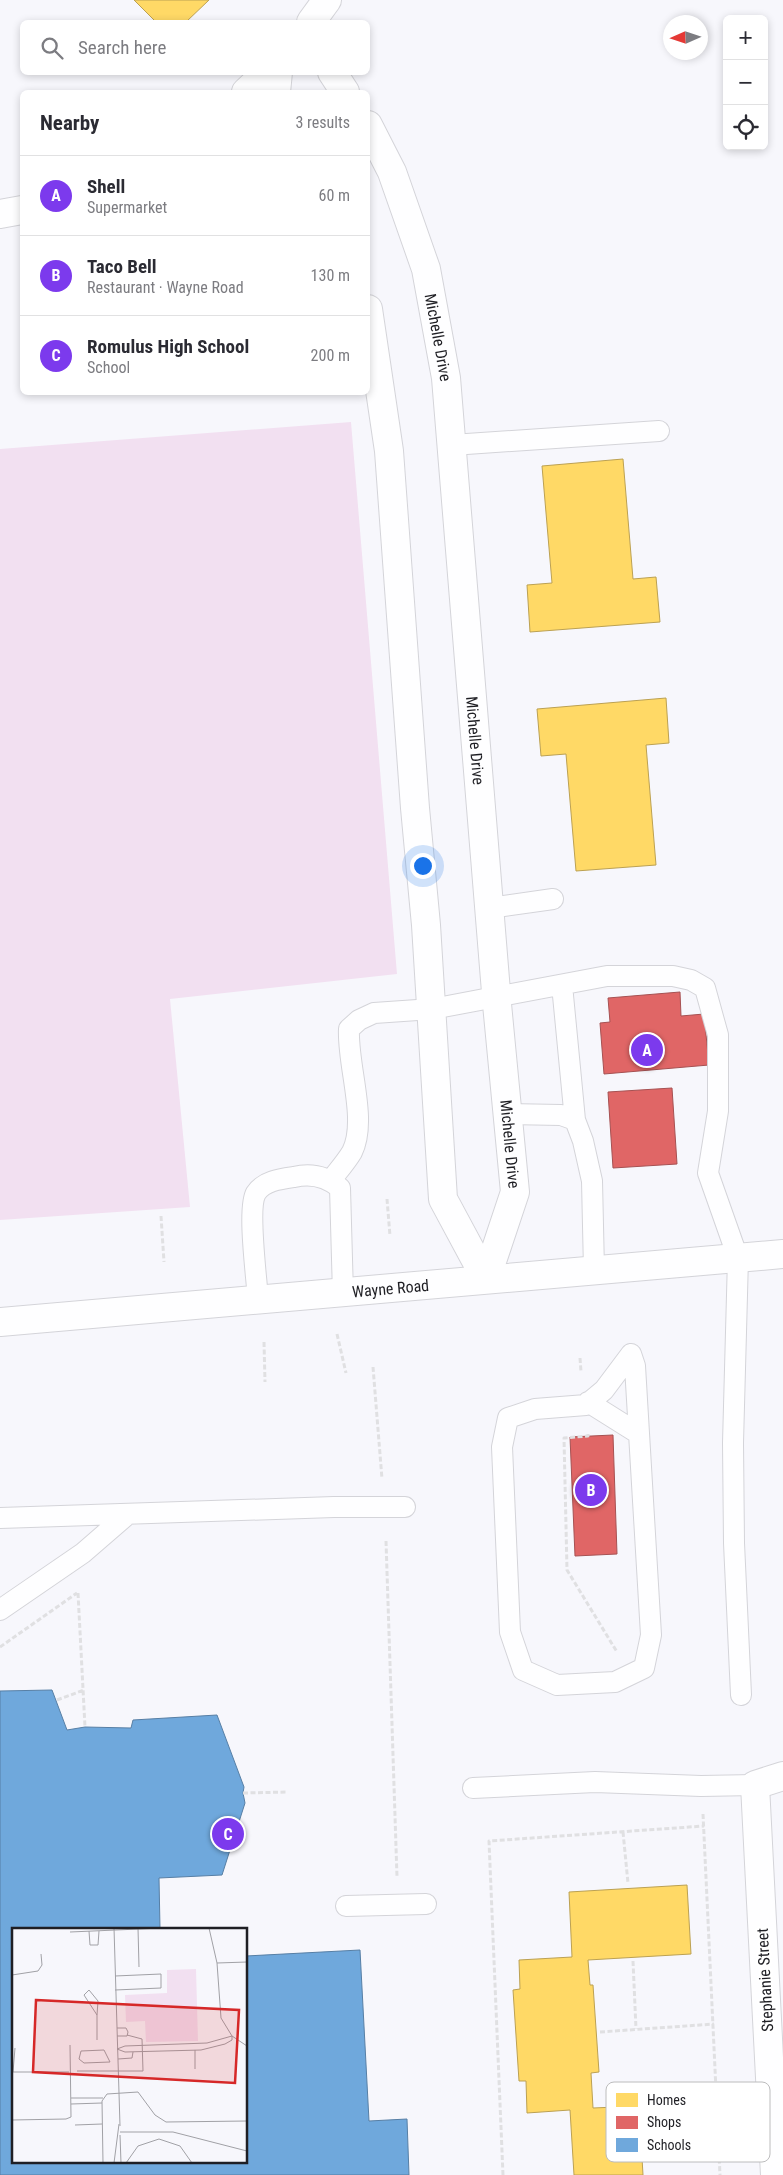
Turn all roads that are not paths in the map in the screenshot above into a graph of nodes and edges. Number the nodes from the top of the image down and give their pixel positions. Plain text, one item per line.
1 (327, 0) edge
2 (312, 20) edge
3 (264, 75) edge
4 (278, 75) edge
5 (334, 75) edge
6 (248, 90) edge
7 (276, 90) edge
8 (344, 90) edge
9 (370, 129) edge
10 (20, 210) edge
11 (0, 214) edge
12 (370, 323) edge
13 (658, 431) dead end
14 (452, 445) junction
15 (553, 899) dead end
16 (489, 908) junction
17 (562, 985) junction
18 (497, 996) junction
19 (432, 1009) junction
20 (508, 1114) junction
21 (575, 1120) junction
22 (331, 1180) junction
23 (783, 1254) edge
24 (738, 1258) junction
25 (594, 1270) junction
26 (486, 1279) junction
27 (343, 1294) junction
28 (258, 1300) junction
29 (0, 1322) edge
30 (588, 1402) junction
31 (639, 1434) junction
32 (404, 1507) dead end
33 (128, 1514) junction
34 (0, 1518) edge
35 (0, 1610) edge
36 (741, 1695) dead end
37 (783, 1776) edge
38 (755, 1785) junction
39 (473, 1788) dead end
40 (426, 1904) dead end
41 (346, 1906) dead end
42 (775, 2175) edge

1 - 2 street
3 - 6 street
4 - 7 street
5 - 8 street
9 - 14 street, Michelle Drive
10 - 11 street
12 - 19 street
13 - 14 lane
14 - 16 street, Michelle Drive
15 - 16 lane
16 - 18 street, Michelle Drive
17 - 18 lane
17 - 21 lane
17 - 24 lane
18 - 19 lane
18 - 20 street, Michelle Drive
19 - 22 lane
19 - 26 street
20 - 21 lane
20 - 26 street, Michelle Drive
21 - 25 lane
22 - 27 lane
22 - 28 lane
23 - 24 street, Wayne Road
24 - 25 street, Wayne Road
24 - 36 lane
25 - 26 street, Wayne Road
26 - 27 street, Wayne Road
27 - 28 street, Wayne Road
28 - 29 street, Wayne Road
30 - 31 lane
30 - 31 lane
30 - 31 lane
32 - 33 lane
33 - 34 lane
33 - 35 lane
37 - 38 street
38 - 39 lane
38 - 42 street, Stephanie Street
40 - 41 lane

